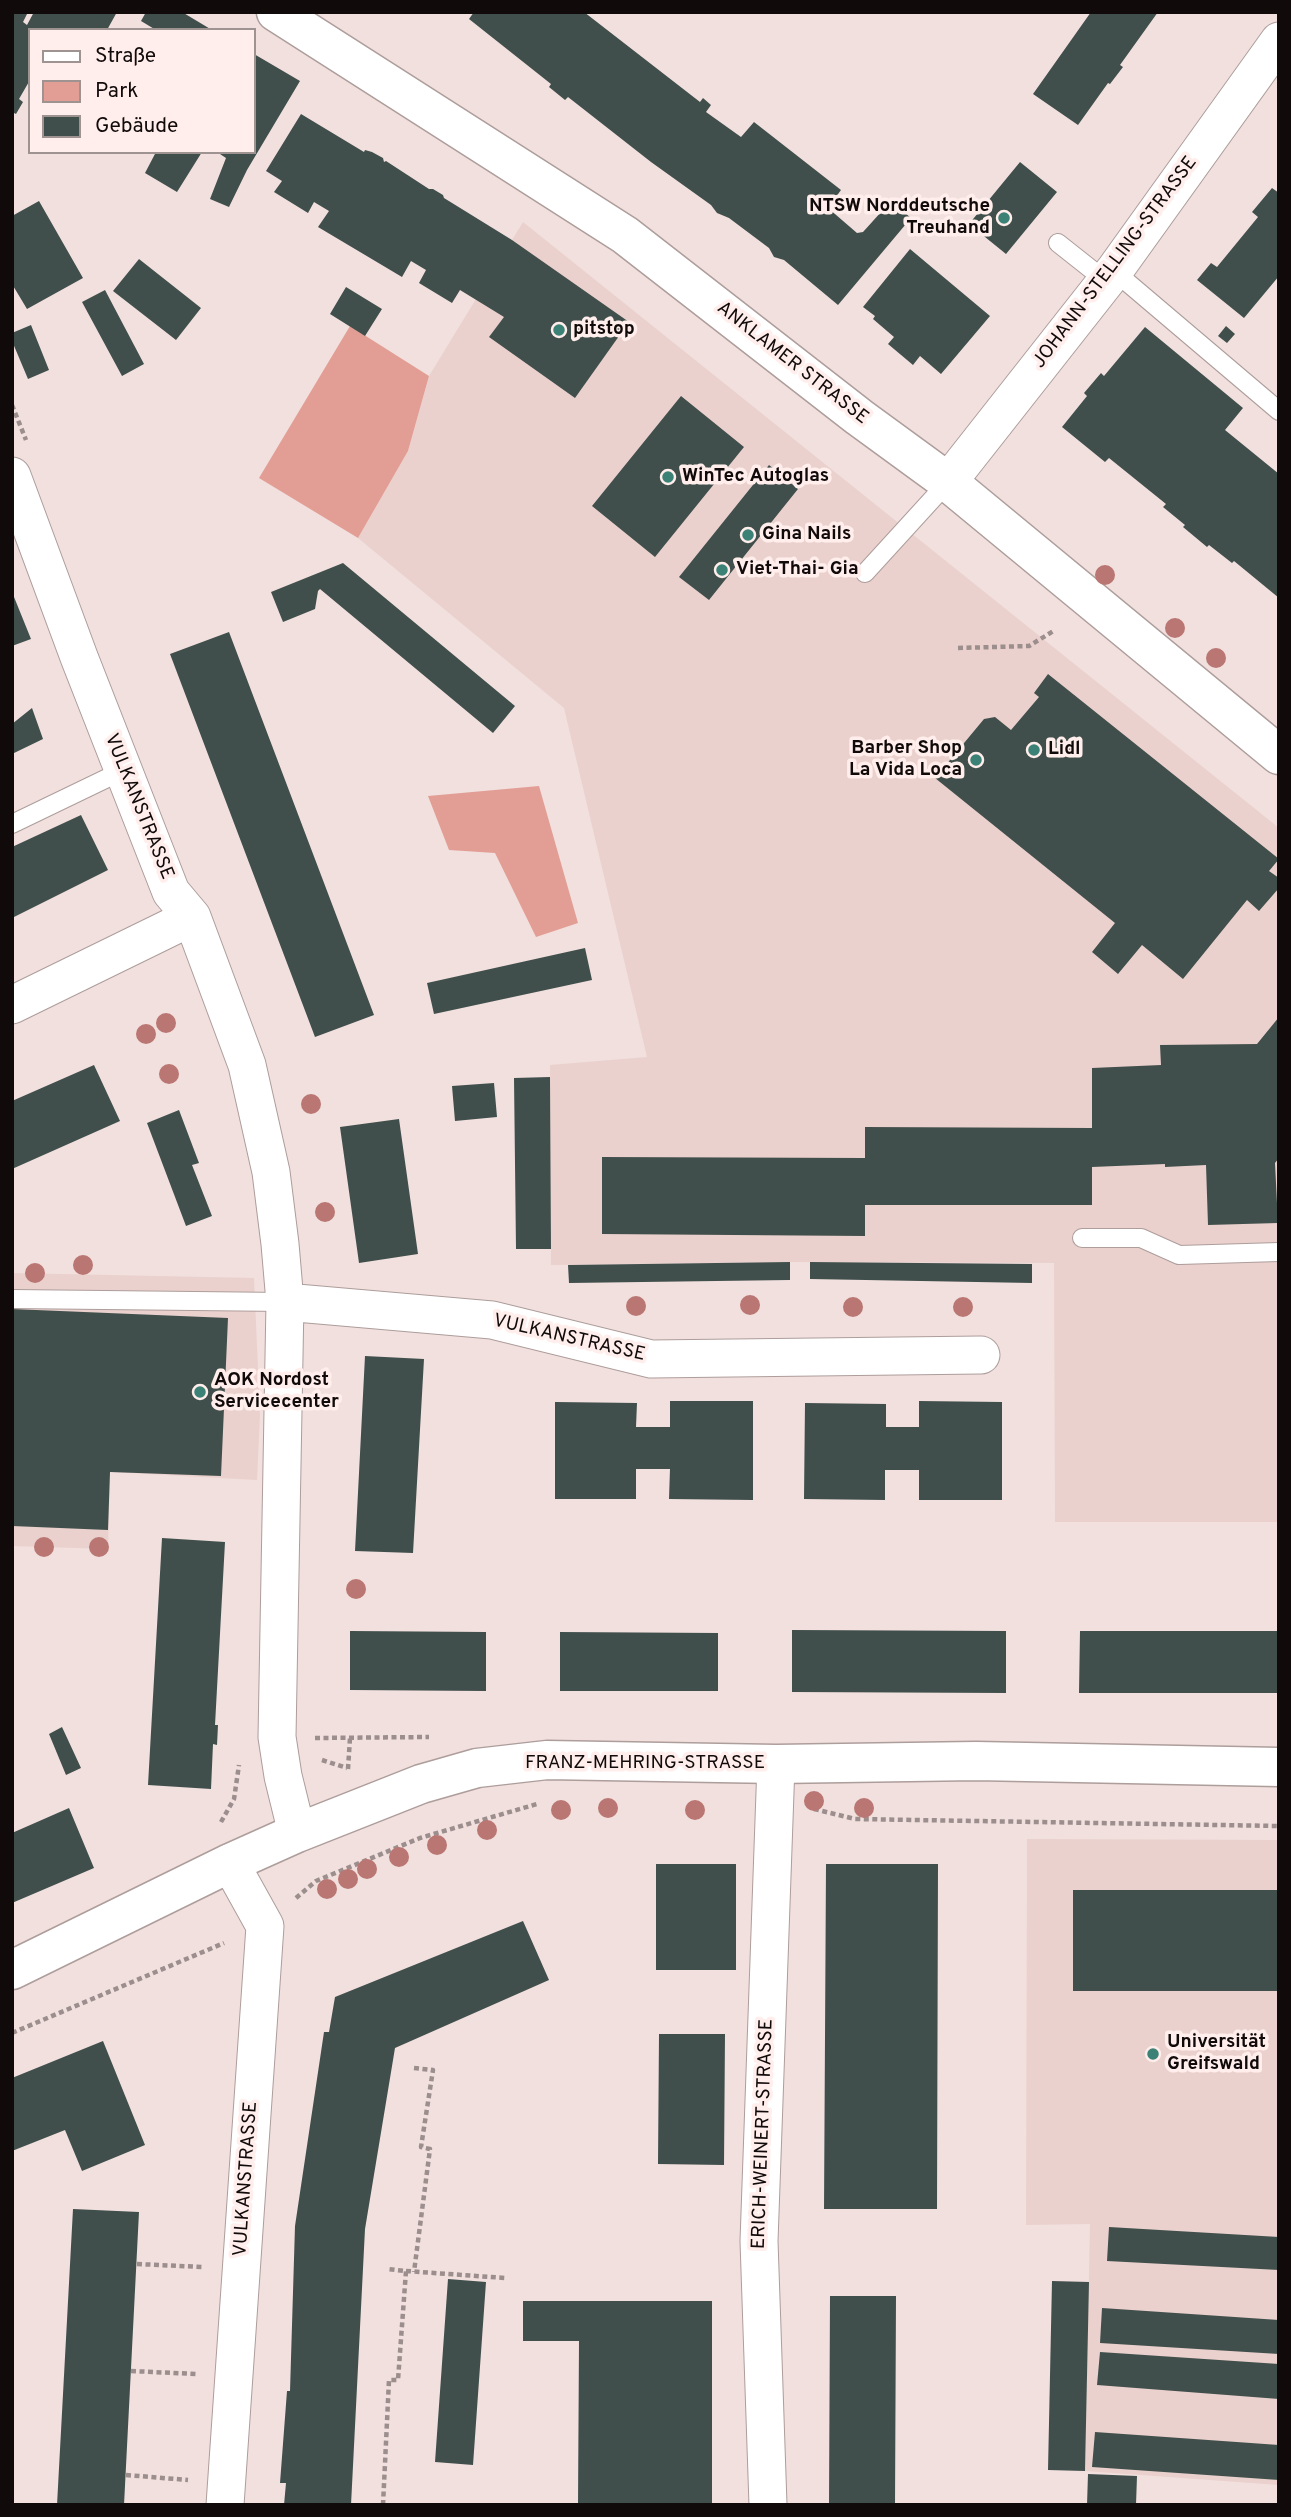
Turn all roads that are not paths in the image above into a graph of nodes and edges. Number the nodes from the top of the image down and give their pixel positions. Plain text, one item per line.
1 (276, 12) edge
2 (1279, 41) edge
3 (1058, 243) dead end
4 (1110, 276) junction
5 (1279, 411) edge
6 (12, 476) edge
7 (948, 482) junction
8 (865, 573) dead end
9 (1279, 755) edge
10 (124, 770) junction
11 (12, 824) edge
12 (192, 917) junction
13 (12, 1005) edge
14 (1082, 1238) dead end
15 (1279, 1252) edge
16 (12, 1298) edge
17 (285, 1302) junction
18 (981, 1355) dead end
19 (1279, 1768) edge
20 (775, 1782) junction
21 (297, 1833) junction
22 (230, 1863) junction
23 (12, 1970) edge
24 (226, 2494) edge
25 (768, 2505) edge

1 - 7 street, ANKLAMER STRASSE
2 - 4 street, JOHANN-STELLING-STRASSE
3 - 4 lane
4 - 5 lane
4 - 7 street, JOHANN-STELLING-STRASSE
6 - 10 street, VULKANSTRASSE
7 - 8 lane
7 - 9 street, ANKLAMER STRASSE
10 - 11 lane
10 - 12 street, VULKANSTRASSE
12 - 13 street
12 - 17 street, VULKANSTRASSE
14 - 15 lane
16 - 17 lane
17 - 18 street, VULKANSTRASSE
17 - 21 street, VULKANSTRASSE
19 - 20 street, FRANZ-MEHRING-STRASSE
20 - 21 street, FRANZ-MEHRING-STRASSE
20 - 25 street, ERICH-WEINERT-STRASSE
21 - 22 street, FRANZ-MEHRING-STRASSE
22 - 23 street, FRANZ-MEHRING-STRASSE
22 - 24 street, VULKANSTRASSE

